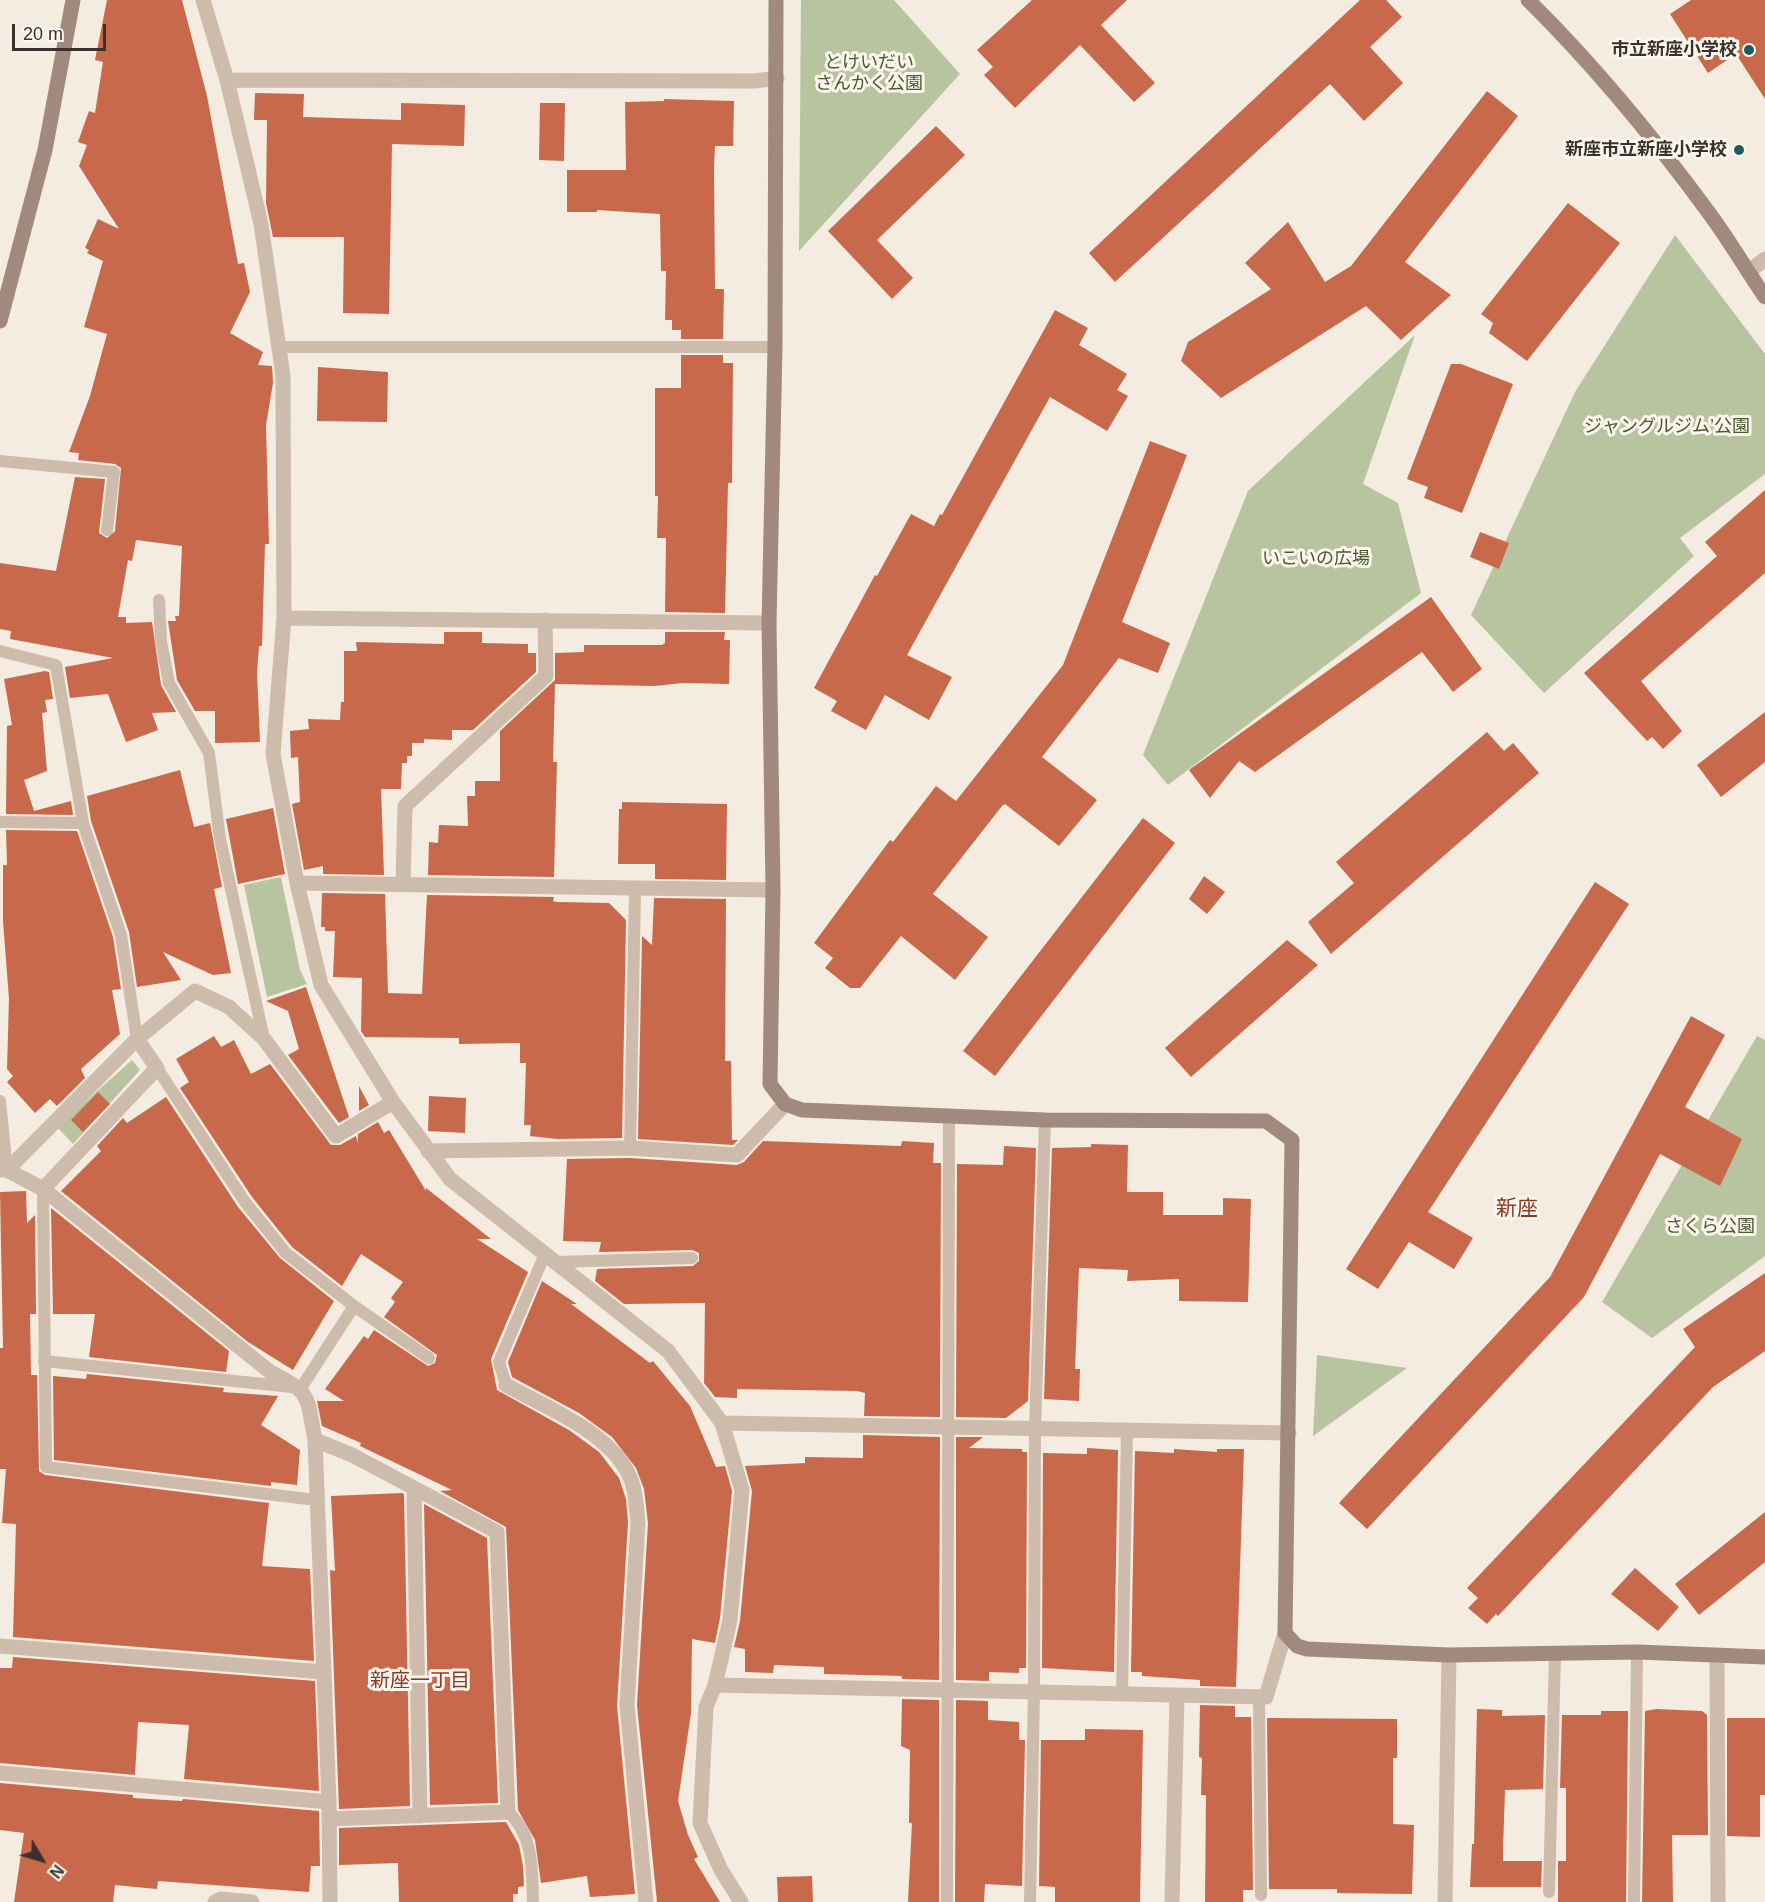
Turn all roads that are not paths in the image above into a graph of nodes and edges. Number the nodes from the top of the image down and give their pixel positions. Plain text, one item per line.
1 (73, 0) edge
2 (203, 0) edge
3 (776, 0) edge
4 (1528, 0) edge
5 (777, 78) junction
6 (227, 80) junction
7 (1765, 259) edge
8 (1748, 272) junction
9 (1765, 297) edge
10 (0, 321) edge
11 (279, 346) junction
12 (775, 347) junction
13 (0, 461) edge
14 (107, 530) dead end
15 (159, 600) dead end
16 (284, 618) junction
17 (545, 620) junction
18 (769, 623) junction
19 (0, 651) edge
20 (0, 822) edge
21 (83, 823) junction
22 (403, 883) junction
23 (297, 884) junction
24 (635, 890) junction
25 (773, 890) junction
26 (137, 1039) junction
27 (264, 1039) junction
28 (157, 1068) junction
29 (0, 1101) edge
30 (393, 1102) junction
31 (785, 1104) junction
32 (949, 1116) junction
33 (1045, 1120) junction
34 (630, 1148) junction
35 (428, 1150) junction
36 (3, 1170) edge
37 (43, 1189) junction
38 (551, 1258) junction
39 (692, 1258) dead end
40 (354, 1306) junction
41 (429, 1358) dead end
42 (44, 1361) junction
43 (506, 1385) joint
44 (301, 1388) junction
45 (722, 1423) junction
46 (950, 1427) junction
47 (1035, 1428) junction
48 (1127, 1430) junction
49 (1289, 1433) junction
50 (315, 1440) junction
51 (414, 1489) junction
52 (316, 1500) junction
53 (1285, 1633) junction
54 (0, 1646) edge
55 (1637, 1652) junction
56 (1555, 1654) junction
57 (1449, 1655) junction
58 (1717, 1656) junction
59 (1765, 1657) edge
60 (324, 1672) junction
61 (715, 1685) junction
62 (946, 1690) junction
63 (1035, 1692) junction
64 (1122, 1694) junction
65 (1177, 1696) junction
66 (1259, 1697) junction
67 (0, 1773) edge
68 (329, 1802) junction
69 (508, 1812) junction
70 (420, 1816) junction
71 (329, 1819) junction
72 (1550, 1892) dead end
73 (1261, 1895) dead end
74 (215, 1902) edge
75 (252, 1902) edge
76 (330, 1902) edge
77 (533, 1902) edge
78 (646, 1902) edge
79 (741, 1902) edge
80 (947, 1902) edge
81 (1029, 1902) edge
82 (1172, 1902) edge
83 (1445, 1902) edge
84 (1634, 1902) edge
85 (1718, 1902) edge

1 - 10 street
2 - 6 street
3 - 5 street
4 - 8 street
5 - 6 street
5 - 12 street
6 - 11 street
7 - 8 street
8 - 9 street
11 - 12 lane
11 - 16 street
12 - 18 street
13 - 14 lane
15 - 27 lane
16 - 17 street
16 - 23 street
17 - 18 street
17 - 22 street
18 - 25 street
19 - 21 lane
20 - 21 lane
21 - 26 lane
22 - 23 street
22 - 24 street
23 - 30 street
24 - 25 street
24 - 34 lane
25 - 31 street
26 - 27 street
26 - 28 street
26 - 36 street
27 - 30 street
28 - 37 street
28 - 40 lane
29 - 36 lane
30 - 35 street
31 - 32 street
31 - 34 street
32 - 33 street
32 - 46 lane
33 - 47 lane
33 - 49 street
34 - 35 street
35 - 38 street
36 - 37 street
37 - 42 lane
37 - 44 street
38 - 39 lane
38 - 43 lane
38 - 45 street
40 - 41 lane
40 - 44 lane
42 - 44 lane
42 - 52 lane
43 - 78 street
44 - 50 street
45 - 46 street
45 - 61 street
46 - 47 street
46 - 62 lane
47 - 48 street
47 - 63 lane
48 - 49 street
48 - 64 lane
49 - 53 street
50 - 51 street
50 - 52 street
51 - 69 street
51 - 70 street
52 - 60 street
53 - 57 street
53 - 66 street
54 - 60 street
55 - 56 street
55 - 58 street
55 - 84 lane
56 - 57 street
56 - 72 lane
57 - 83 street
58 - 59 street
58 - 85 street
60 - 68 street
61 - 62 street
61 - 79 street
62 - 63 street
62 - 80 lane
63 - 64 street
63 - 81 lane
64 - 65 street
65 - 66 street
65 - 82 street
66 - 73 lane
67 - 68 street
68 - 71 street
69 - 70 street
69 - 77 lane
70 - 71 street
71 - 76 street
74 - 75 street

